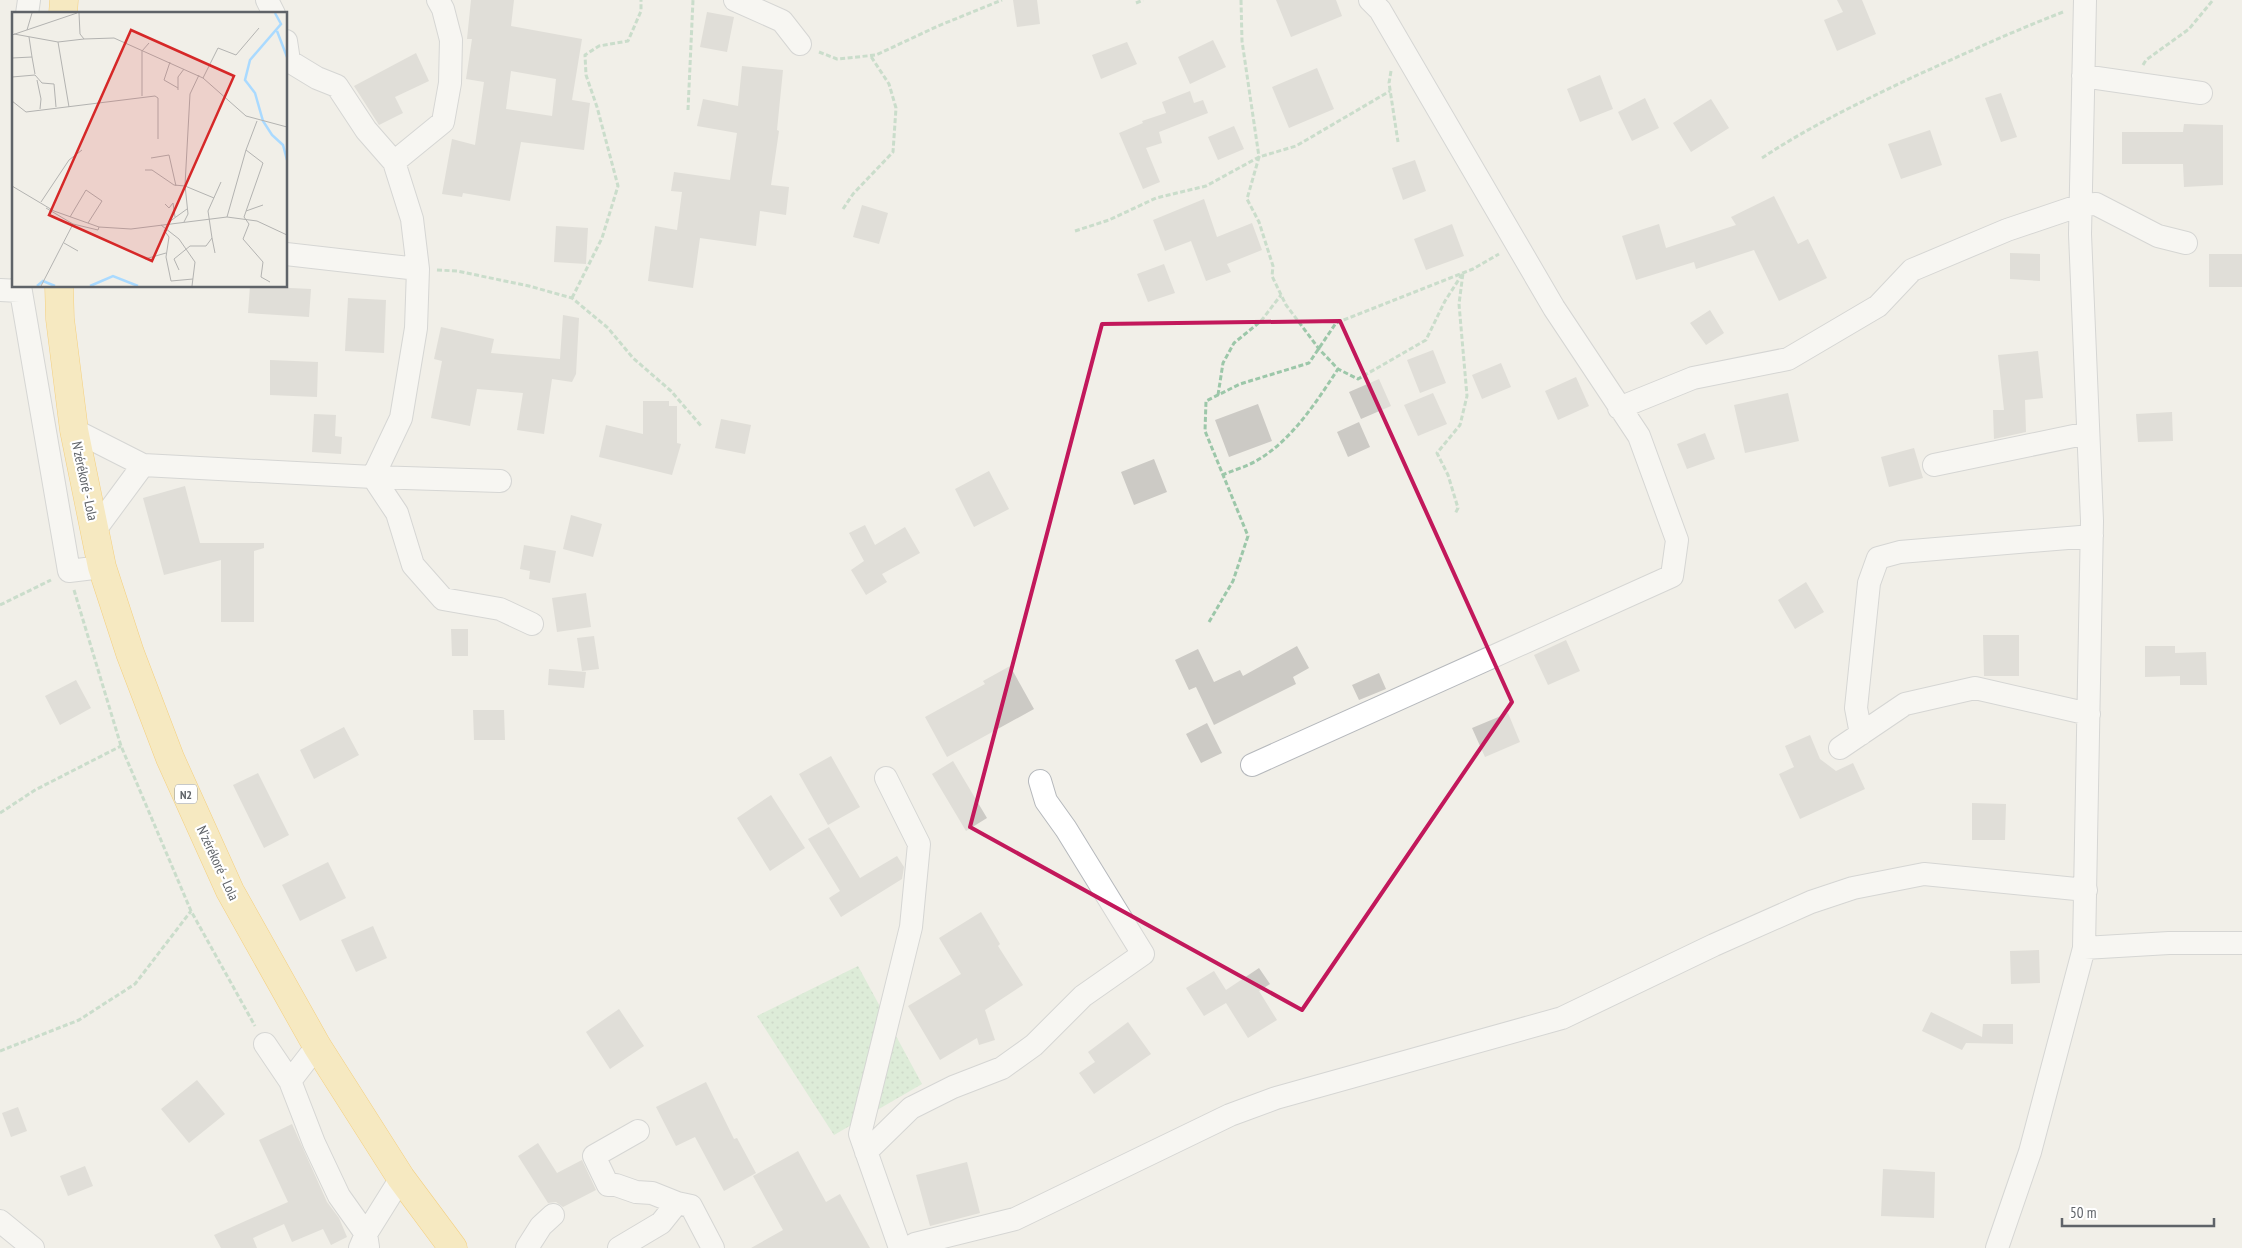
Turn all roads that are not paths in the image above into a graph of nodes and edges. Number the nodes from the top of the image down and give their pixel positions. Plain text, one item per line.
1 (267, 0) edge
2 (735, 0) edge
3 (1370, 0) edge
4 (2085, 2) edge
5 (443, 3) edge
6 (273, 12) edge
7 (800, 44) road end
8 (288, 54) edge
9 (2083, 76) junction
10 (2201, 94) dead end
11 (394, 162) junction
12 (2081, 205) junction
13 (2186, 243) dead end
14 (288, 254) edge
15 (418, 270) junction
16 (59, 288) edge
17 (13, 289) edge
18 (1619, 408) junction
19 (74, 430) junction
20 (2088, 433) junction
21 (142, 465) junction
22 (1934, 465) dead end
23 (374, 477) junction
24 (500, 481) dead end
25 (95, 530) junction
26 (2092, 536) junction
27 (102, 567) junction
28 (532, 624) dead end
29 (2089, 714) junction
30 (1860, 734) junction
31 (1840, 748) dead end
32 (1252, 764) dead end
33 (886, 778) dead end
34 (1040, 781) dead end
35 (2086, 890) junction
36 (2242, 943) edge
37 (2084, 948) junction
38 (265, 1044) road end
39 (317, 1046) junction
40 (290, 1081) junction
41 (638, 1131) dead end
42 (866, 1152) junction
43 (401, 1178) junction
44 (677, 1203) junction
45 (553, 1215) dead end
46 (0, 1221) edge
47 (365, 1243) edge
48 (453, 1247) edge
49 (33, 1248) edge
50 (527, 1248) edge
51 (619, 1248) edge
52 (713, 1248) edge
53 (900, 1248) edge
54 (908, 1248) edge
55 (1997, 1248) edge

1 - 6 street
2 - 7 street
3 - 18 street
4 - 9 street
5 - 11 street
8 - 11 street
9 - 10 street
9 - 12 street
11 - 15 street
12 - 13 street
12 - 18 street
12 - 20 street
14 - 15 street
15 - 23 street
16 - 19 highway, N'zérékoré - Lola / N2
17 - 27 street
18 - 32 street
19 - 21 street
19 - 25 highway, N'zérékoré - Lola / N2
20 - 22 street
20 - 26 street
21 - 23 street
21 - 25 street
23 - 24 street
23 - 28 street
25 - 27 highway, N'zérékoré - Lola / N2
26 - 29 street
26 - 30 street
27 - 39 highway, N'zérékoré - Lola / N2
29 - 30 street
29 - 35 street
30 - 31 street
33 - 42 street
34 - 42 street
35 - 37 street
35 - 54 street
36 - 37 street
37 - 55 street
38 - 40 street
39 - 40 street
39 - 43 highway, N'zérékoré - Lola / N2
40 - 47 street
41 - 44 street
42 - 53 street
43 - 47 street
43 - 48 highway, N'zérékoré - Lola / N2
44 - 51 street
44 - 52 street
45 - 50 street
46 - 49 street

